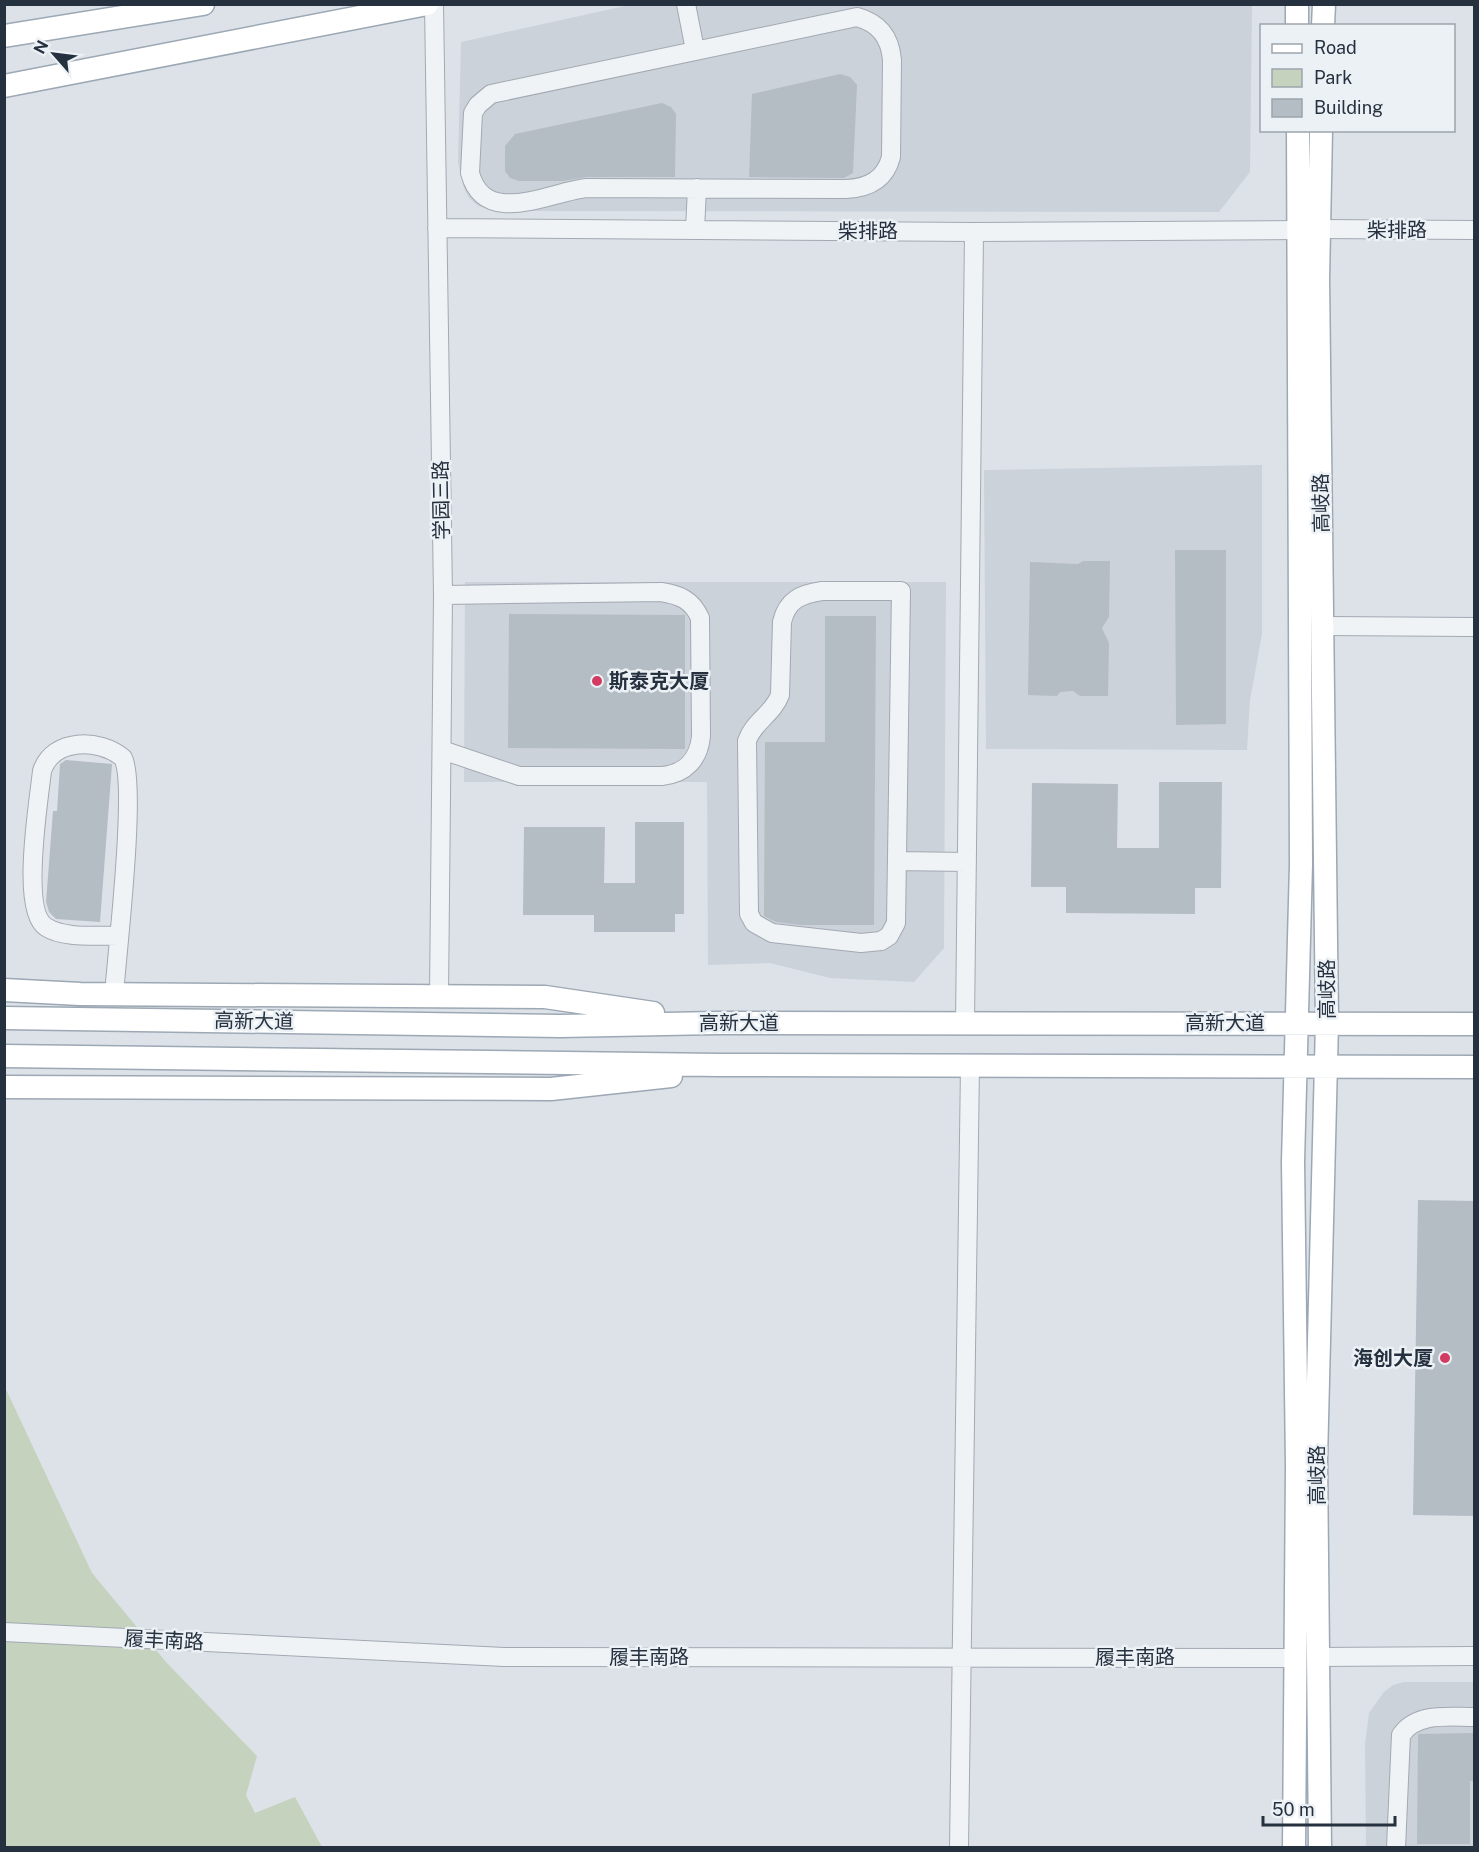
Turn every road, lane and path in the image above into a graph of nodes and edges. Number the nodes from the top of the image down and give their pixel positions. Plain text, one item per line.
1 (203, 4) edge
2 (427, 4) edge
3 (434, 4) edge
4 (686, 4) edge
5 (1297, 4) edge
6 (1324, 4) edge
7 (1297, 24) edge
8 (1323, 24) edge
9 (4, 36) edge
10 (695, 50) junction
11 (4, 86) edge
12 (1298, 132) edge
13 (1321, 132) edge
14 (697, 189) junction
15 (437, 228) junction
16 (695, 230) junction
17 (1308, 230) junction
18 (1474, 230) edge
19 (974, 232) junction
20 (442, 596) junction
21 (1323, 626) junction
22 (1474, 627) edge
23 (442, 750) junction
24 (897, 861) junction
25 (967, 862) junction
26 (118, 936) junction
27 (4, 990) edge
28 (114, 994) junction
29 (440, 996) junction
30 (4, 1018) edge
31 (717, 1023) junction
32 (965, 1023) junction
33 (1295, 1023) junction
34 (1327, 1023) junction
35 (1474, 1024) edge
36 (4, 1056) edge
37 (719, 1065) junction
38 (970, 1066) junction
39 (1294, 1066) junction
40 (1326, 1066) junction
41 (1474, 1067) edge
42 (4, 1087) edge
43 (4, 1632) edge
44 (962, 1656) junction
45 (1474, 1656) edge
46 (1306, 1658) junction
47 (1474, 1717) edge
48 (959, 1848) edge
49 (1294, 1848) edge
50 (1320, 1848) edge
51 (1396, 1848) edge

1 - 9 main road
2 - 11 main road
3 - 15 street, 学园三路
4 - 10 street
5 - 7 main road
6 - 8 main road
10 - 14 street
10 - 14 street
12 - 17 main road, 高岐路
13 - 17 main road, 高岐路
14 - 16 street
15 - 16 street, 柴排路
15 - 20 street, 学园三路
16 - 19 street, 柴排路
17 - 18 street, 柴排路
17 - 19 street, 柴排路
17 - 21 main road, 高岐路
17 - 33 main road, 高岐路
19 - 25 street
20 - 23 street, 学园三路
20 - 23 street
21 - 22 street
21 - 34 main road, 高岐路
23 - 29 street, 学园三路
24 - 24 street
24 - 25 street
25 - 32 street
26 - 26 street
26 - 28 street
27 - 28 main road
28 - 29 main road
29 - 31 main road
30 - 31 main road, 高新大道
31 - 32 main road, 高新大道
32 - 33 main road, 高新大道
33 - 34 main road, 高新大道
33 - 39 main road, 高岐路
34 - 35 main road, 高新大道
34 - 40 main road, 高岐路
36 - 37 main road, 高新大道
37 - 38 main road, 高新大道
37 - 42 main road
38 - 39 main road, 高新大道
38 - 44 street
39 - 40 main road, 高新大道
39 - 46 main road, 高岐路
40 - 41 main road, 高新大道
40 - 46 main road, 高岐路
43 - 44 street, 履丰南路
44 - 46 street, 履丰南路
44 - 48 street
45 - 46 street, 履丰南路
46 - 49 main road, 高岐路
46 - 50 main road, 高岐路
47 - 51 street

